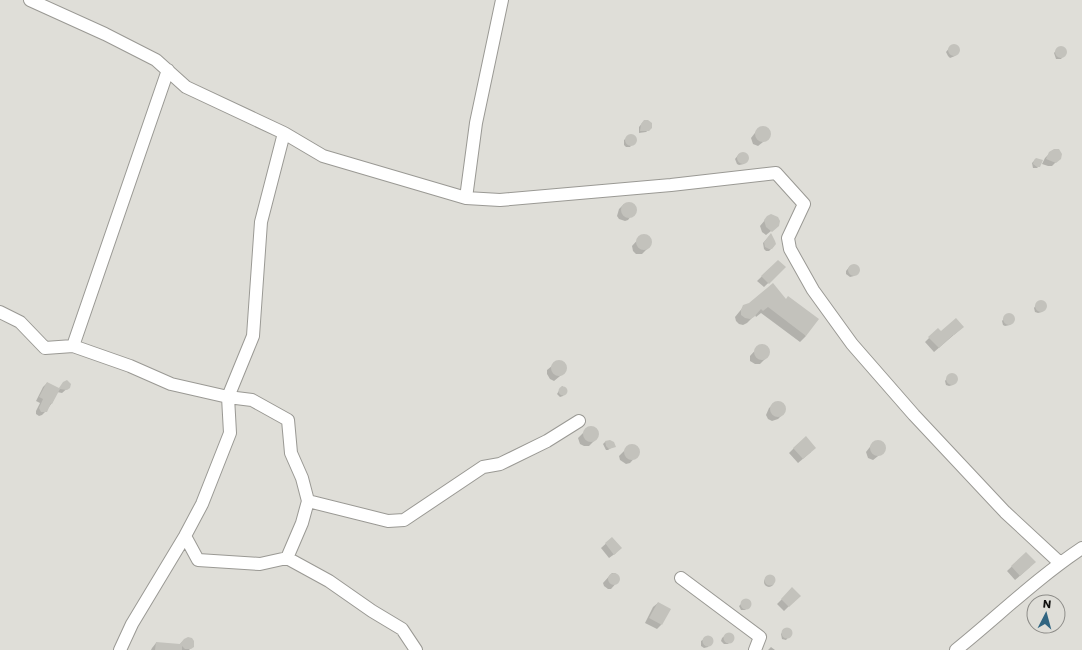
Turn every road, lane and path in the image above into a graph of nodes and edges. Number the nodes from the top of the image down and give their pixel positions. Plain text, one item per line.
1 (30, 0) edge
2 (502, 0) edge
3 (168, 70) junction
4 (284, 133) junction
5 (466, 198) junction
6 (0, 312) edge
7 (73, 346) junction
8 (228, 397) junction
9 (579, 421) dead end
10 (308, 501) junction
11 (185, 536) junction
12 (1082, 548) edge
13 (287, 558) junction
14 (1060, 563) junction
15 (681, 578) dead end
16 (120, 650) edge
17 (416, 650) edge
18 (755, 650) edge
19 (956, 650) edge

1 - 3 street
2 - 5 street
3 - 4 street
3 - 7 street
4 - 5 street
4 - 8 street
5 - 14 street
6 - 7 street
7 - 8 street
8 - 10 street
8 - 11 street
9 - 10 street
10 - 13 street
11 - 13 street
11 - 16 street
12 - 14 street
13 - 17 street
14 - 19 street
15 - 18 street

